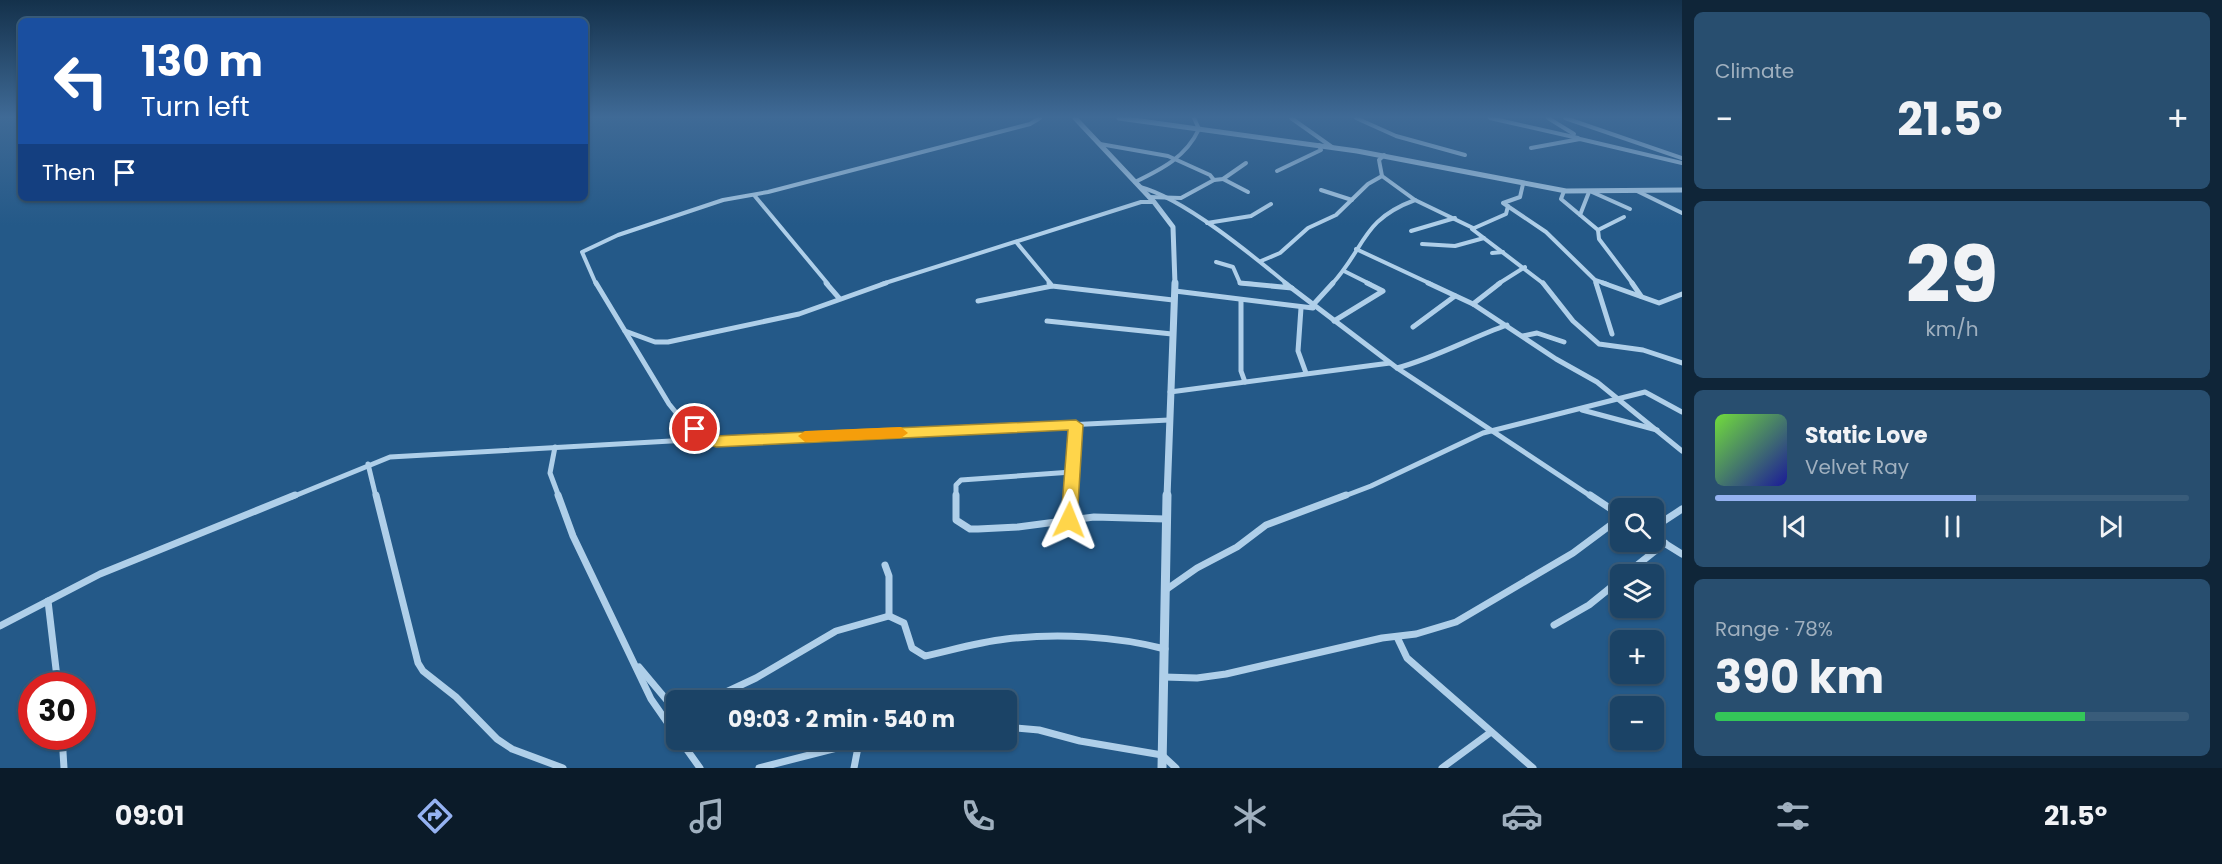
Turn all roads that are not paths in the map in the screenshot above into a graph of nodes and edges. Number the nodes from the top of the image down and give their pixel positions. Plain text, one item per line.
1 (915, 154) edge
2 (1109, 154) edge
3 (1158, 154) edge
4 (1182, 154) edge
5 (1313, 154) edge
6 (1376, 154) edge
7 (1460, 154) edge
8 (1644, 154) edge
9 (1384, 155) junction
10 (1465, 155) dead end
11 (1176, 160) junction
12 (1246, 163) dead end
13 (1682, 163) edge
14 (1277, 171) dead end
15 (1382, 176) junction
16 (1223, 179) junction
17 (1214, 180) junction
18 (1523, 184) junction
19 (1137, 185) junction
20 (1321, 190) dead end
21 (1682, 190) edge
22 (1564, 191) junction
23 (1637, 191) junction
24 (1248, 192) dead end
25 (1590, 192) junction
26 (754, 195) junction
27 (1164, 197) junction
28 (1181, 198) junction
29 (1152, 200) junction
30 (1352, 200) junction
31 (1415, 200) junction
32 (1271, 204) dead end
33 (1508, 206) junction
34 (1630, 209) dead end
35 (1190, 212) junction
36 (1682, 213) edge
37 (1580, 214) junction
38 (1624, 216) dead end
39 (1456, 218) junction
40 (1207, 223) junction
41 (1473, 228) junction
42 (1598, 230) junction
43 (1411, 231) dead end
44 (1484, 238) junction
45 (1017, 243) junction
46 (1422, 244) dead end
47 (1356, 249) junction
48 (1504, 252) junction
49 (1492, 254) dead end
50 (1261, 261) junction
51 (1216, 262) dead end
52 (1525, 267) junction
53 (1344, 271) junction
54 (1595, 280) junction
55 (1052, 286) junction
56 (1292, 288) junction
57 (1174, 291) junction
58 (1682, 294) edge
59 (1455, 296) junction
60 (1642, 297) junction
61 (839, 298) junction
62 (1173, 300) junction
63 (978, 301) dead end
64 (1241, 301) junction
65 (1473, 304) junction
66 (1313, 307) junction
67 (1301, 308) junction
68 (1047, 321) dead end
69 (1334, 321) junction
70 (1507, 325) junction
71 (1413, 327) dead end
72 (626, 331) junction
73 (1172, 334) junction
74 (1612, 334) dead end
75 (1522, 336) junction
76 (1564, 342) dead end
77 (1390, 363) junction
78 (1682, 363) edge
79 (1397, 368) junction
80 (1306, 373) junction
81 (1245, 382) junction
82 (1170, 392) junction
83 (1618, 399) junction
84 (1579, 409) junction
85 (1682, 412) edge
86 (1169, 420) junction
87 (1076, 425) junction
88 (1490, 430) junction
89 (1661, 432) junction
90 (706, 439) junction
91 (555, 447) junction
92 (1682, 451) edge
93 (368, 464) junction
94 (1072, 472) junction
95 (1682, 509) edge
96 (1610, 510) edge
97 (1166, 519) junction
98 (1069, 520) junction
99 (1664, 521) edge
100 (1610, 525) edge
101 (1665, 543) joint
102 (1682, 554) edge
103 (1639, 564) edge
104 (885, 565) dead end
105 (1610, 587) edge
106 (1167, 589) junction
107 (48, 601) junction
108 (889, 615) junction
109 (1554, 625) dead end
110 (0, 626) edge
111 (1396, 637) junction
112 (1165, 649) junction
113 (632, 658) junction
114 (56, 672) edge
115 (1164, 677) junction
116 (730, 690) edge
117 (666, 700) edge
118 (666, 721) edge
119 (1017, 728) edge
120 (1491, 732) junction
121 (63, 750) edge
122 (687, 750) edge
123 (828, 750) edge
124 (857, 750) edge
125 (1162, 755) junction
126 (64, 768) edge
127 (562, 768) edge
128 (700, 768) edge
129 (759, 768) edge
130 (854, 768) edge
131 (1162, 768) edge
132 (1176, 768) edge
133 (1442, 768) edge
134 (1533, 768) edge

1 - 26 street
2 - 19 street
3 - 11 street
4 - 11 street
5 - 14 street
6 - 9 street
7 - 10 street
8 - 13 street
9 - 15 street
9 - 18 street
11 - 17 street
11 - 19 street
12 - 16 street
15 - 30 street
15 - 31 street
16 - 17 street
16 - 24 street
17 - 28 street
18 - 22 street
18 - 33 street
19 - 27 street
19 - 29 street
20 - 30 street
21 - 23 street
22 - 25 street
22 - 37 street
23 - 25 street
23 - 36 street
25 - 34 street
25 - 37 street
26 - 61 street
26 - 72 street
27 - 28 street
27 - 29 street
27 - 35 street
28 - 35 street
29 - 45 street
29 - 57 street
30 - 50 street
31 - 39 street
31 - 47 street
32 - 40 street
33 - 41 street
33 - 54 street
35 - 40 street
37 - 42 street
38 - 42 street
39 - 41 street
39 - 43 street
40 - 50 street
41 - 44 street
42 - 60 street
44 - 46 street
44 - 48 street
45 - 55 street
45 - 61 street
47 - 53 street
47 - 59 street
48 - 49 street
48 - 52 street
50 - 56 street
51 - 56 street
52 - 65 street
52 - 78 street
53 - 66 street
53 - 69 street
54 - 60 street
54 - 74 street
55 - 62 street
55 - 63 street
56 - 66 street
57 - 62 street
57 - 64 street
58 - 60 street
59 - 65 street
59 - 71 street
61 - 72 street
62 - 73 street
64 - 67 street
64 - 81 street
65 - 70 street
66 - 67 street
66 - 69 street
67 - 80 street
68 - 73 street
69 - 77 street
70 - 75 street
70 - 79 street
72 - 90 street
73 - 82 street
75 - 76 street
75 - 83 street
77 - 79 street
77 - 80 street
79 - 88 street
80 - 81 street
81 - 82 street
82 - 86 street
83 - 84 street
83 - 85 street
83 - 89 street
84 - 88 street
84 - 89 street
86 - 87 street
86 - 97 street
87 - 90 street
87 - 94 street
88 - 96 street
88 - 106 street
89 - 92 street
90 - 91 street
91 - 93 street
91 - 113 street
93 - 107 street
93 - 127 street
94 - 98 street
94 - 98 street
95 - 99 street
97 - 98 street
97 - 106 street
100 - 111 street
101 - 102 street
101 - 103 street
104 - 108 street
105 - 109 street
106 - 112 street
107 - 110 street
107 - 114 street
108 - 112 street
108 - 116 street
111 - 115 street
111 - 120 street
112 - 115 street
113 - 117 street
113 - 118 street
115 - 125 street
119 - 125 street
120 - 133 street
120 - 134 street
121 - 126 street
122 - 128 street
123 - 129 street
124 - 130 street
125 - 131 street
125 - 132 street

